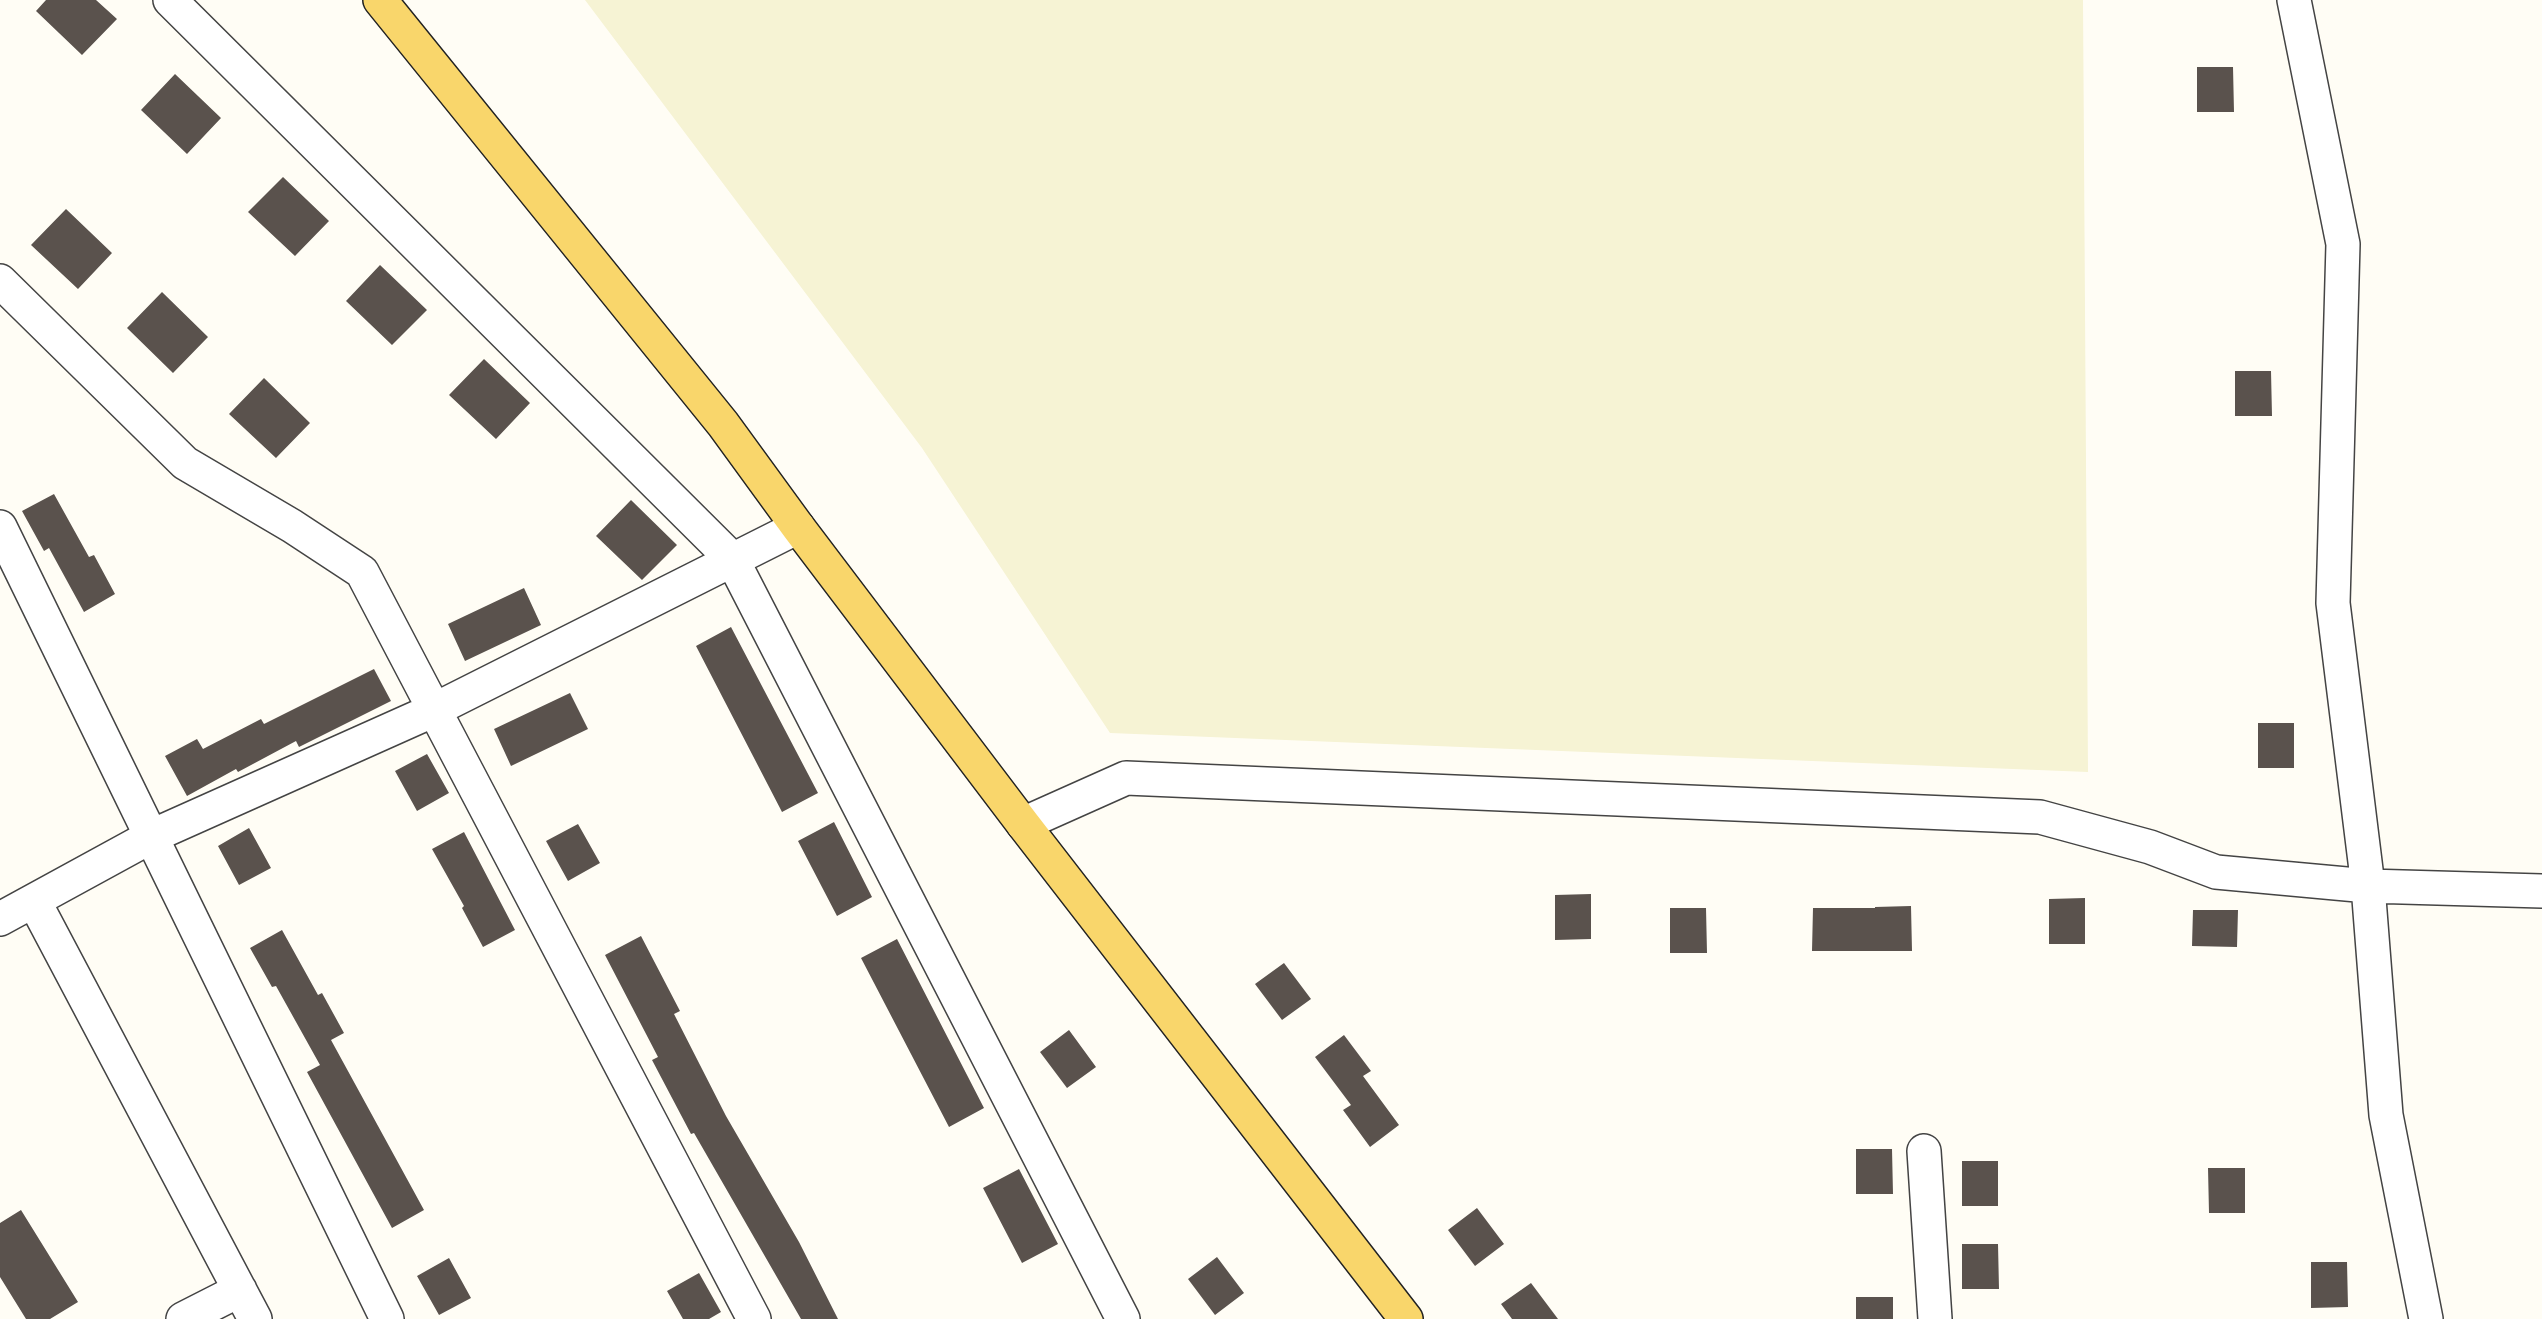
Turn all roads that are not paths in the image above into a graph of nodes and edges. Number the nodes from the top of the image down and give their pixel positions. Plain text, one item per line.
1 (170, 0) edge
2 (380, 0) edge
3 (2294, 0) edge
4 (0, 281) edge
5 (0, 527) edge
6 (798, 527) junction
7 (732, 559) junction
8 (434, 710) junction
9 (1023, 824) junction
10 (152, 836) junction
11 (2368, 886) junction
12 (2542, 891) edge
13 (34, 901) junction
14 (0, 919) edge
15 (1924, 1151) dead end
16 (240, 1290) junction
17 (183, 1319) edge
18 (255, 1319) edge
19 (387, 1319) edge
20 (754, 1319) edge
21 (1123, 1319) edge
22 (1406, 1319) edge
23 (1935, 1319) edge
24 (2426, 1319) edge

1 - 7 street
2 - 6 main road
3 - 11 street
4 - 8 street
5 - 10 street
6 - 7 street
6 - 9 main road
7 - 8 street
7 - 21 street
8 - 10 street
8 - 20 street
9 - 11 street
9 - 22 main road
10 - 13 street
10 - 19 street
11 - 12 street
11 - 24 street
13 - 14 street
13 - 16 street
15 - 23 street
16 - 17 street
16 - 18 street

